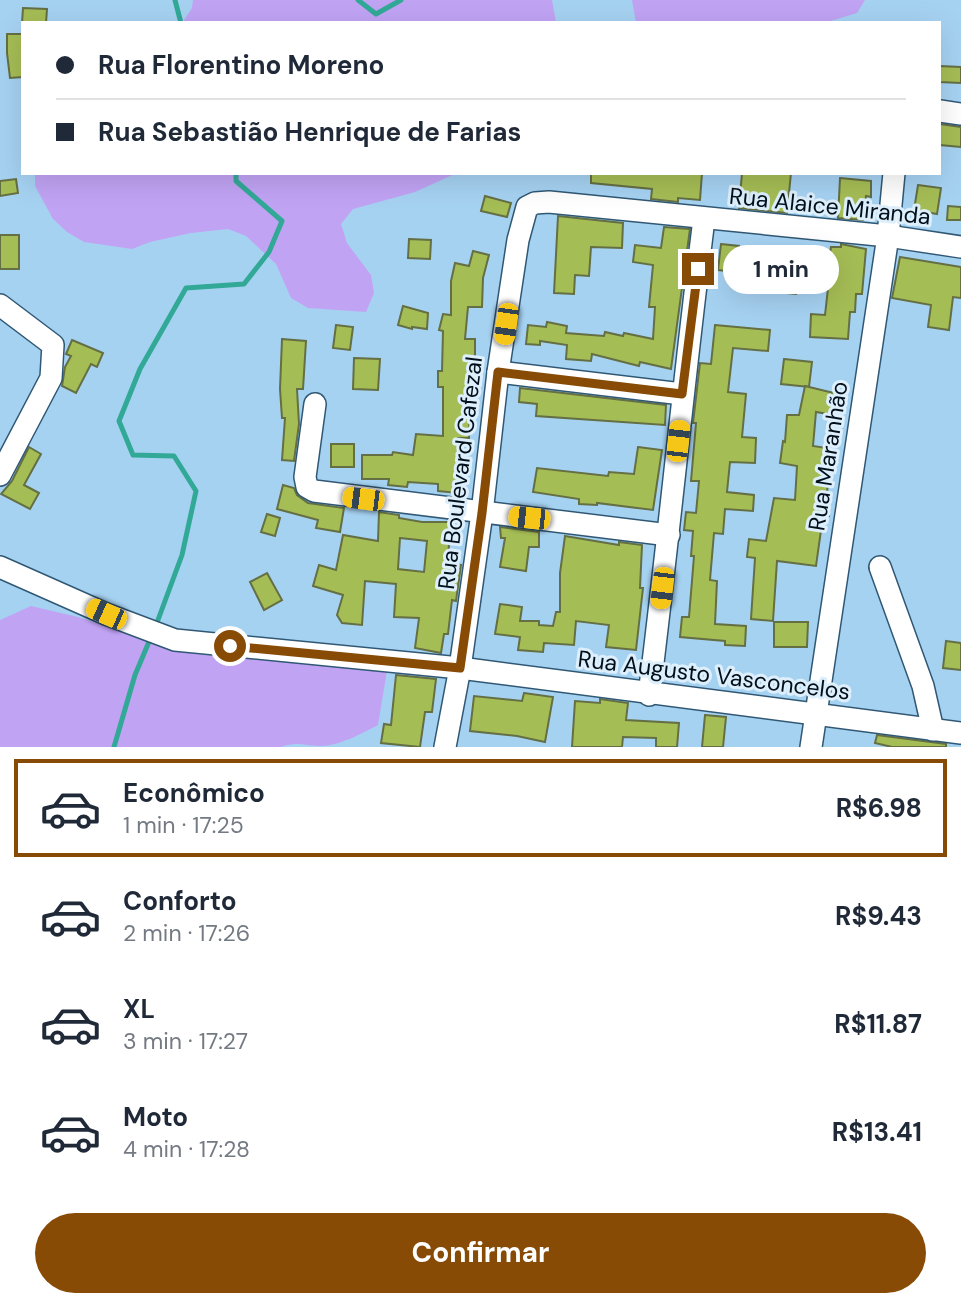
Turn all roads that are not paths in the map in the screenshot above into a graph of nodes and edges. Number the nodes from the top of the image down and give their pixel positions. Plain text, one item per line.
1 (941, 111) edge
2 (961, 114) edge
3 (894, 175) edge
4 (527, 207) joint
5 (704, 219) junction
6 (888, 236) junction
7 (961, 247) edge
8 (0, 305) edge
9 (498, 372) junction
10 (682, 394) junction
11 (315, 404) dead end
12 (0, 475) edge
13 (482, 513) junction
14 (669, 535) junction
15 (0, 567) edge
16 (880, 567) dead end
17 (460, 668) junction
18 (649, 695) junction
19 (816, 715) junction
20 (933, 730) junction
21 (961, 733) edge
22 (446, 747) edge
23 (811, 747) edge

1 - 2 street
3 - 6 street, Rua Maranhão
4 - 5 street, Rua Alaice Miranda
4 - 9 street, Rua Boulevard Cafezal
5 - 6 street, Rua Alaice Miranda
5 - 10 street
6 - 7 street, Rua Alaice Miranda
6 - 19 street, Rua Maranhão
8 - 12 street
9 - 10 street
9 - 13 street, Rua Boulevard Cafezal
10 - 14 street
11 - 13 street
13 - 14 street
13 - 17 street, Rua Boulevard Cafezal
14 - 18 street
15 - 17 street, Rua Augusto Vasconcelos
16 - 20 street
17 - 18 street, Rua Augusto Vasconcelos
17 - 22 street, Rua Boulevard Cafezal
18 - 19 street, Rua Augusto Vasconcelos
19 - 20 street, Rua Augusto Vasconcelos
19 - 23 street, Rua Maranhão
20 - 21 street, Rua Augusto Vasconcelos

